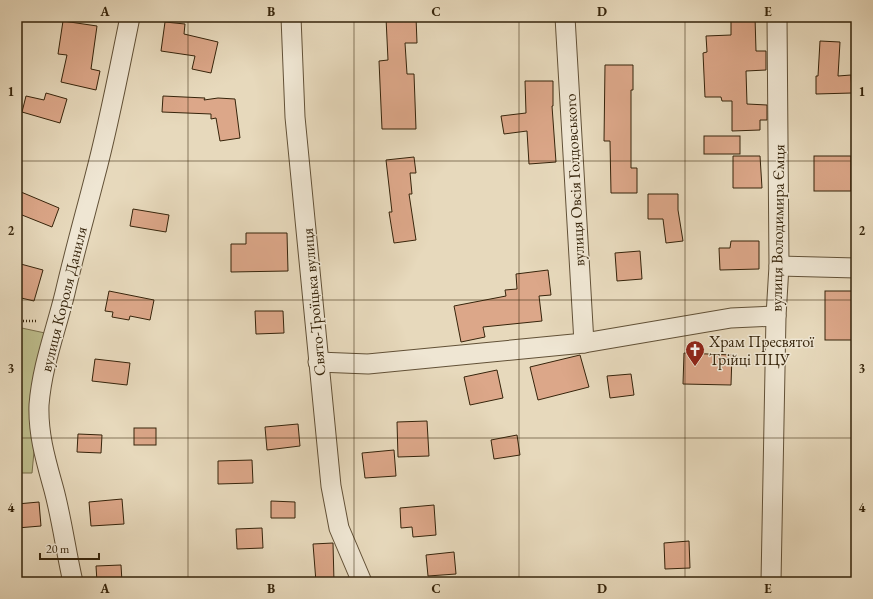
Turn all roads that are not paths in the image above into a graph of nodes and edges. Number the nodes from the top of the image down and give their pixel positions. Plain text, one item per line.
1 (130, 17) edge
2 (291, 17) edge
3 (565, 17) edge
4 (778, 17) edge
5 (779, 266) junction
6 (856, 268) edge
7 (776, 316) junction
8 (584, 343) junction
9 (318, 362) junction
10 (73, 582) edge
11 (362, 582) edge
12 (771, 582) edge

1 - 10 street, вулиця Короля Даниля
2 - 9 street, Свято-Троїцька вулиця
3 - 8 street, вулиця Овсія Голдовського
4 - 5 street, вулиця Володимира Ємця
5 - 6 street
5 - 7 street, вулиця Володимира Ємця
7 - 8 street
7 - 12 street, вулиця Володимира Ємця
8 - 9 street
9 - 11 street, Свято-Троїцька вулиця

